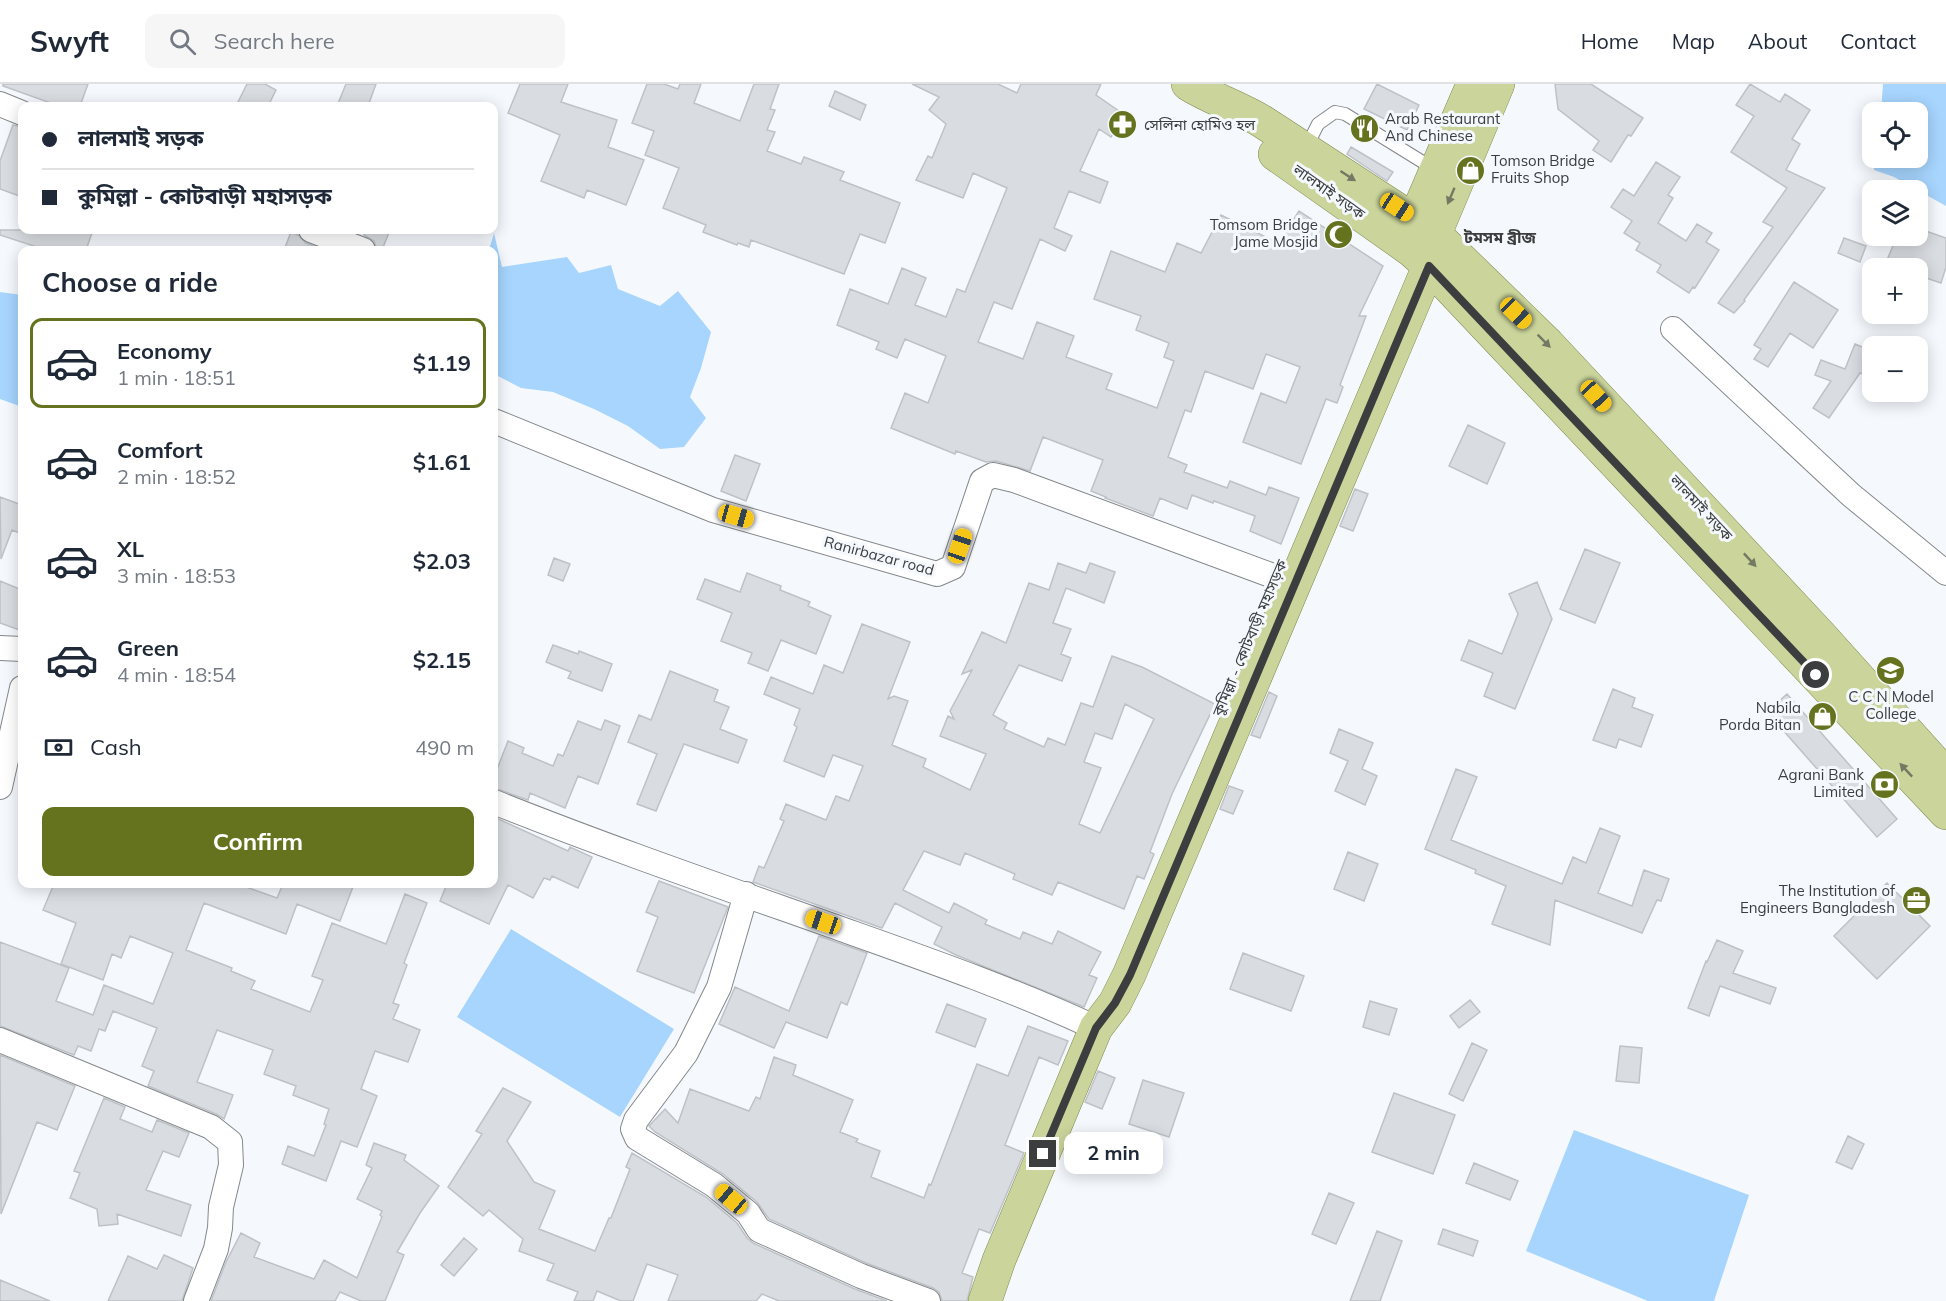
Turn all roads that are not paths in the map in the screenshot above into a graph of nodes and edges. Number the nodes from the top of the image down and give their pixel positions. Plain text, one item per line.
1 (1488, 85) edge
2 (1197, 90) edge
3 (0, 104) edge
4 (18, 111) edge
5 (1305, 149) junction
6 (1436, 170) junction
7 (321, 234) edge
8 (1422, 242) junction
9 (353, 246) edge
10 (1673, 329) dead end
11 (498, 423) edge
12 (1946, 573) edge
13 (1276, 577) junction
14 (1269, 618) junction
15 (1811, 647) junction
16 (0, 648) edge
17 (18, 649) edge
18 (18, 706) edge
19 (1946, 775) edge
20 (0, 787) edge
21 (498, 804) edge
22 (1946, 813) edge
23 (746, 894) junction
24 (1096, 1028) junction
25 (0, 1040) edge
26 (196, 1301) edge
27 (928, 1301) edge
28 (985, 1301) edge

1 - 6 main road
1 -> 8 main road
2 - 5 main road, লালমাই সড়ক
2 - 8 main road, লালমাই সড়ক
3 - 4 street
5 - 6 lane
5 -> 8 main road, লালমাই সড়ক
6 - 8 main road
7 - 9 street
8 - 13 main road, কুমিল্লা - কোটবাড়ী মহাসড়ক
8 - 14 main road, কুমিল্লা - কোটবাড়ী মহাসড়ক
8 - 15 main road, লালমাই সড়ক
10 - 12 street
11 - 13 street, Ranirbazar road
13 - 14 main road, কুমিল্লা - কোটবাড়ী মহাসড়ক
14 - 24 main road, কুমিল্লা - কোটবাড়ী মহাসড়ক
15 - 19 main road, লালমাই সড়ক
22 -> 15 main road, লালমাই সড়ক
16 - 17 street
18 - 20 street
21 - 23 street
23 - 24 street
23 - 27 street
24 - 28 main road, কুমিল্লা - কোটবাড়ী মহাসড়ক
25 - 26 street

